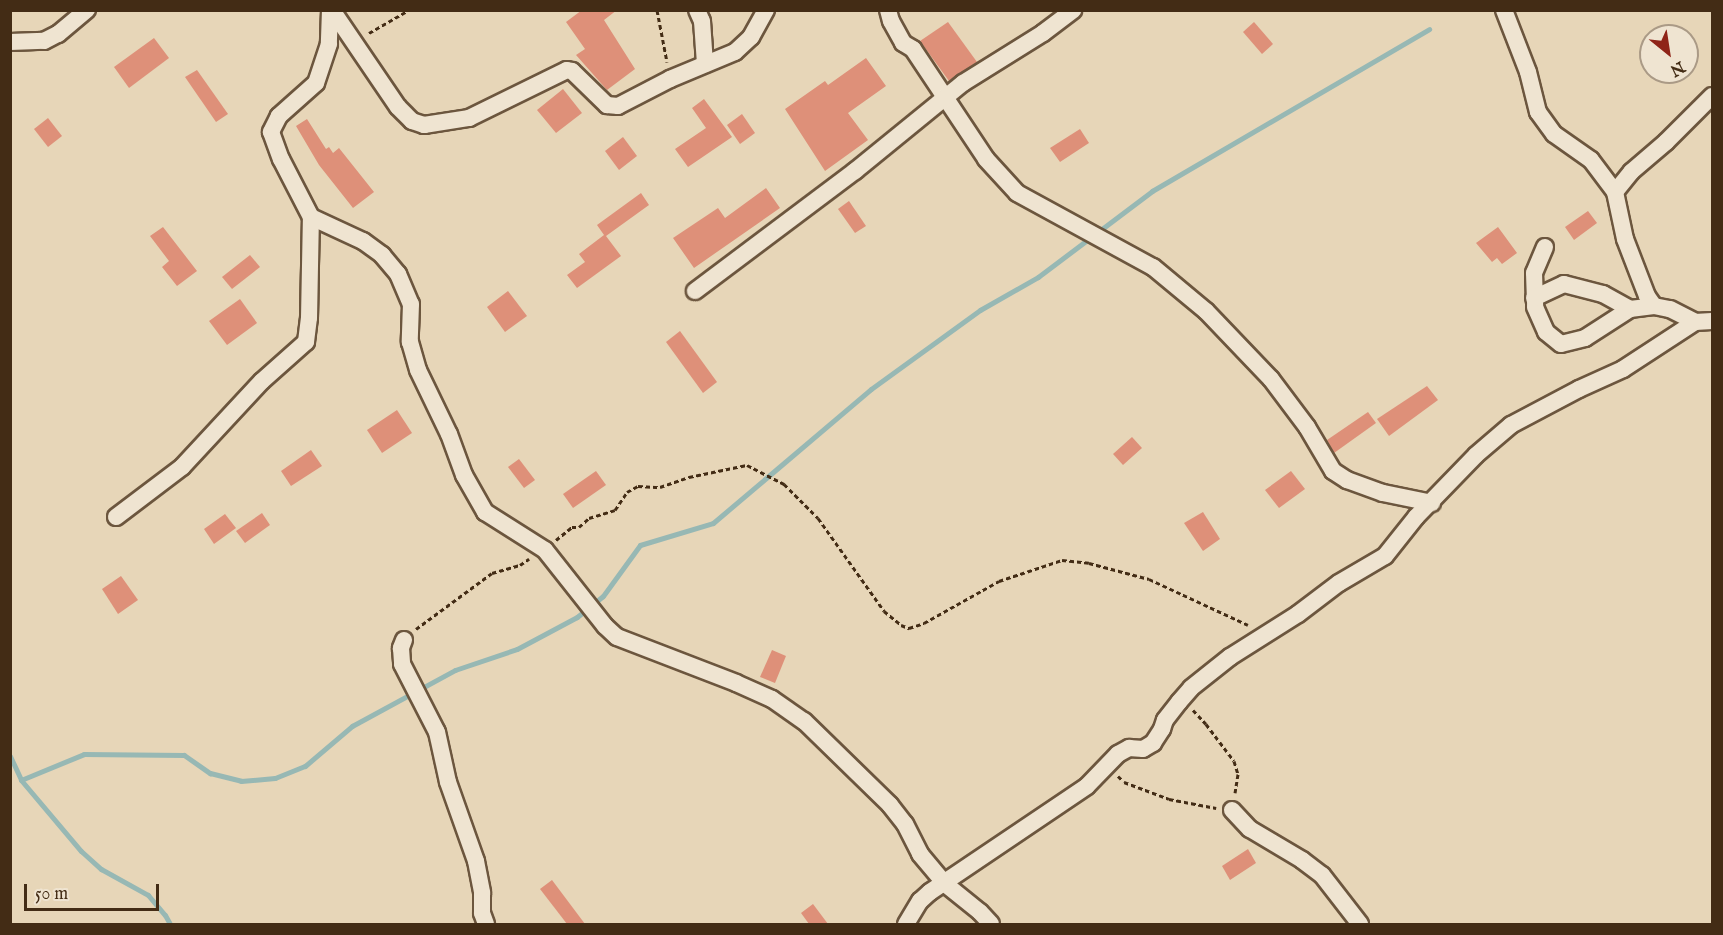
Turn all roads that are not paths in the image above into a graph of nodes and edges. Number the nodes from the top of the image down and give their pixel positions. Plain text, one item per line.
1 (87, 10) edge
2 (331, 10) edge
3 (697, 10) edge
4 (766, 10) edge
5 (888, 10) edge
6 (1073, 10) edge
7 (1504, 10) edge
8 (10, 42) edge
9 (705, 64) junction
10 (1713, 96) edge
11 (944, 99) junction
12 (1615, 192) junction
13 (311, 217) junction
14 (1545, 247) dead end
15 (695, 291) dead end
16 (1534, 298) junction
17 (1654, 306) junction
18 (1630, 309) junction
19 (1713, 321) edge
20 (1695, 322) junction
21 (1432, 503) junction
22 (116, 517) dead end
23 (404, 640) road end
24 (1232, 810) road end
25 (944, 883) junction
26 (486, 924) edge
27 (906, 924) edge
28 (991, 924) edge
29 (1360, 924) edge

1 - 8 street
2 - 9 street
2 - 13 street
3 - 9 street
4 - 9 street
5 - 11 street
6 - 11 street
7 - 12 street
10 - 12 street
11 - 15 street
11 - 21 street
12 - 17 street
13 - 22 street
13 - 25 street
14 - 16 street
16 - 18 street
16 - 18 street
17 - 18 street
17 - 20 street
19 - 20 street
20 - 21 street
21 - 25 street
23 - 26 street
24 - 29 street
25 - 27 street
25 - 28 street

